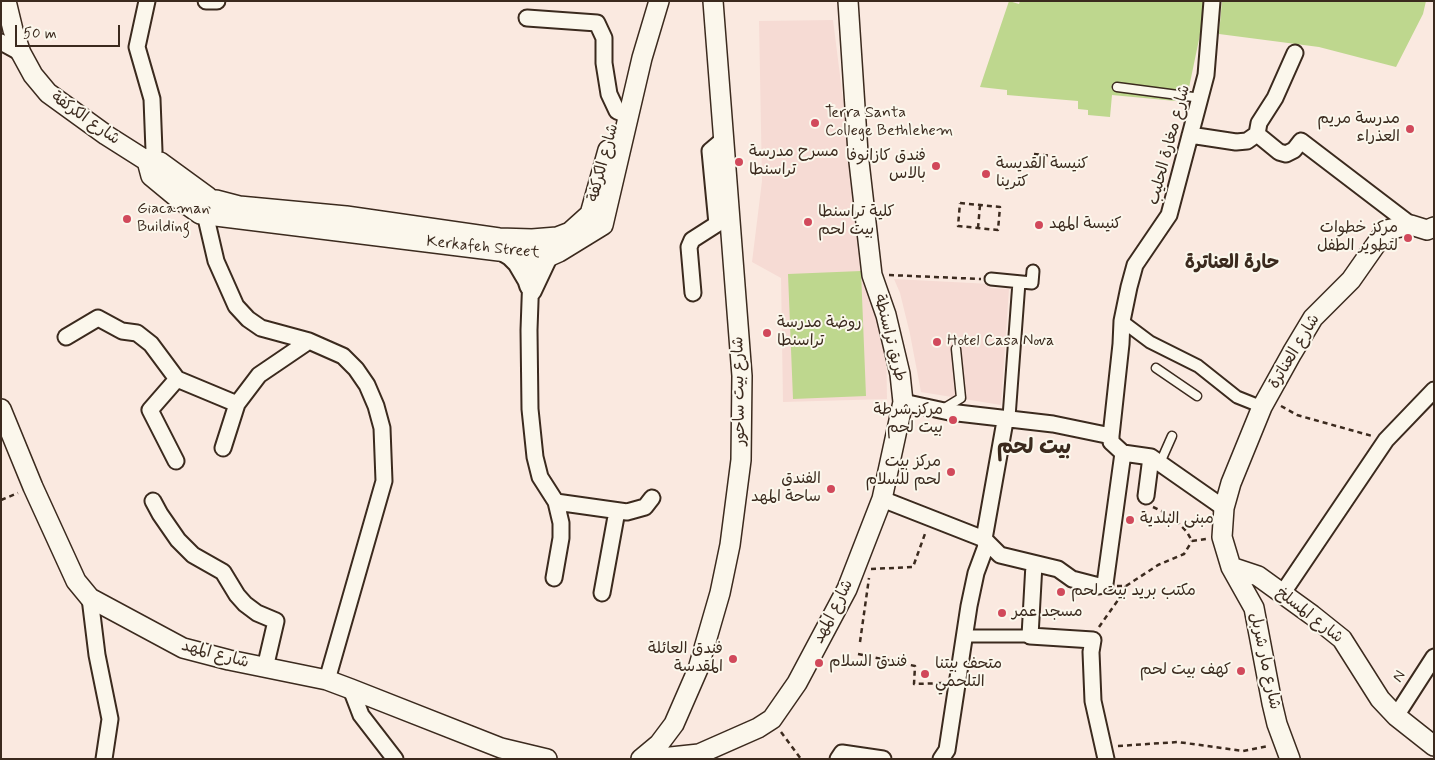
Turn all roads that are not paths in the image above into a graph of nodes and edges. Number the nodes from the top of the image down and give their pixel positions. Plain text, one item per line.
1 (6, 1) edge
2 (147, 1) edge
3 (206, 1) edge
4 (217, 1) edge
5 (647, 1) edge
6 (659, 1) edge
7 (713, 1) edge
8 (1212, 1) edge
9 (849, 2) edge
10 (527, 18) dead end
11 (1, 42) edge
12 (21, 53) junction
13 (1295, 53) dead end
14 (1117, 87) dead end
15 (1201, 98) junction
16 (623, 114) junction
17 (1257, 134) junction
18 (1190, 135) junction
19 (723, 140) junction
20 (147, 161) junction
21 (209, 209) junction
22 (1411, 225) junction
23 (1434, 226) edge
24 (531, 247) junction
25 (499, 251) junction
26 (550, 256) junction
27 (1033, 271) dead end
28 (999, 276) road end
29 (1019, 282) junction
30 (694, 293) dead end
31 (531, 298) junction
32 (1122, 320) junction
33 (66, 337) dead end
34 (309, 341) junction
35 (956, 349) dead end
36 (1156, 368) dead end
37 (177, 379) junction
38 (1434, 390) edge
39 (1197, 396) dead end
40 (903, 402) junction
41 (1265, 402) junction
42 (237, 404) junction
43 (1, 409) edge
44 (941, 409) junction
45 (1009, 417) junction
46 (1111, 436) junction
47 (1172, 436) dead end
48 (223, 448) dead end
49 (1123, 453) junction
50 (1156, 460) junction
51 (176, 461) dead end
52 (652, 498) dead end
53 (882, 499) junction
54 (154, 501) dead end
55 (556, 502) junction
56 (1149, 502) road end
57 (1224, 508) junction
58 (617, 512) junction
59 (984, 539) junction
60 (1034, 564) junction
61 (1231, 567) junction
62 (554, 578) dead end
63 (602, 593) dead end
64 (1282, 594) junction
65 (90, 598) junction
66 (966, 636) junction
67 (1030, 636) junction
68 (1434, 657) edge
69 (266, 668) junction
70 (327, 680) junction
71 (352, 689) junction
72 (1396, 716) junction
73 (1434, 746) edge
74 (1105, 753) edge
75 (867, 758) edge
76 (104, 759) edge
77 (395, 759) edge
78 (547, 759) edge
79 (641, 759) edge
80 (652, 759) edge
81 (838, 759) edge
82 (883, 759) edge
83 (941, 759) edge
84 (1290, 759) edge

1 - 12 street, شارع الكركفة
2 - 20 street
3 - 4 street
5 - 16 street, شارع الكركفة
6 - 16 street, Kerkafeh Street
7 - 19 street, شارع بيت ساحور
8 - 15 street, شارع مغارة الحليب
9 - 40 street, طريق تراسنطة
10 - 16 street
11 - 12 street
12 - 20 street, شارع الكركفة
13 - 17 street
14 - 15 lane
15 - 18 street, شارع مغارة الحليب
16 - 24 street, شارع الكركفة
16 - 26 street, Kerkafeh Street
17 - 18 street
17 - 22 street
18 - 32 street, شارع مغارة الحليب
19 - 30 street
19 - 79 street, شارع بيت ساحور
20 - 21 street
21 - 24 street, شارع الكركفة
21 - 25 street, Kerkafeh Street
21 - 34 street
22 - 23 street, شارع العناترة
22 - 41 street, شارع العناترة
24 - 25 street, Kerkafeh Street
24 - 26 street, Kerkafeh Street
24 - 31 street
25 - 31 street
26 - 31 street
27 - 29 street
28 - 29 street
29 - 45 street
31 - 55 street
32 - 41 street
32 - 46 street, شارع مغارة الحليب
33 - 37 street
34 - 42 street
34 - 70 street
35 - 44 lane
36 - 39 lane
37 - 42 street
37 - 51 street
38 - 64 street
40 - 44 street
40 - 53 street, شارع المهد
41 - 57 street, شارع العناترة
42 - 48 street
43 - 65 street, شارع المهد
44 - 45 street
45 - 46 street
45 - 59 street
46 - 49 street
47 - 50 lane
49 - 50 street
49 - 60 street
50 - 56 street
50 - 57 street
52 - 58 street
53 - 59 street
53 - 80 street, شارع المهد
54 - 69 street
55 - 58 street
55 - 62 street
57 - 61 street, شارع العناترة
58 - 63 street
59 - 60 street
59 - 66 street
60 - 67 street
61 - 64 street, شارع المسلخ
61 - 84 street, شارع مار شربل
64 - 72 street, شارع المسلخ
65 - 69 street, شارع المهد
65 - 76 street
66 - 67 street
66 - 83 street
67 - 74 street
68 - 72 street, N
69 - 70 street, شارع المهد
70 - 71 street, شارع المهد
71 - 77 street
71 - 78 street, شارع المهد
72 - 73 street, شارع المسلخ
75 - 81 street
75 - 82 street

